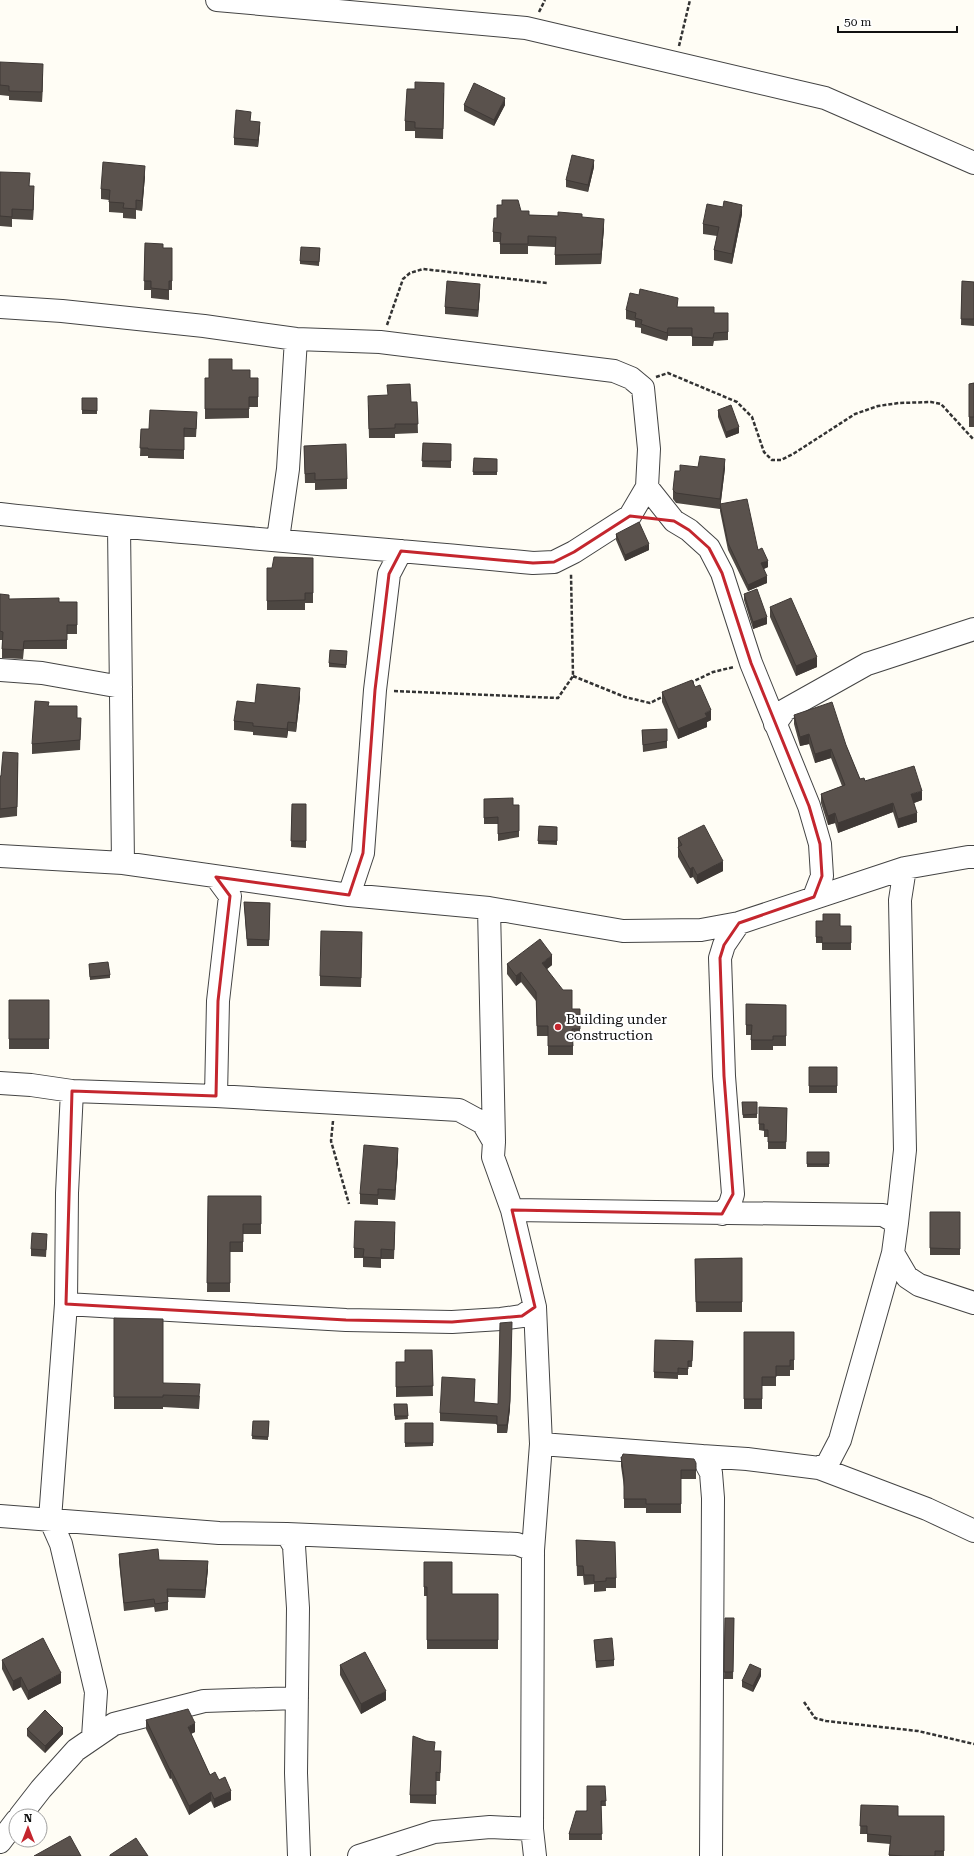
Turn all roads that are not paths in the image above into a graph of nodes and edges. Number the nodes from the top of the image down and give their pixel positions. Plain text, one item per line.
1 (217, 0) edge
2 (974, 163) edge
3 (0, 307) edge
4 (296, 339) junction
5 (647, 487) junction
6 (0, 514) edge
7 (630, 516) junction
8 (674, 521) junction
9 (118, 527) junction
10 (278, 539) junction
11 (379, 549) junction
12 (401, 550) junction
13 (389, 574) junction
14 (974, 629) edge
15 (0, 670) edge
16 (121, 686) junction
17 (775, 724) junction
18 (0, 856) edge
19 (974, 857) edge
20 (123, 863) junction
21 (905, 868) junction
22 (216, 877) junction
23 (349, 894) junction
24 (814, 897) junction
25 (489, 908) junction
26 (739, 923) junction
27 (701, 930) junction
28 (720, 958) junction
29 (0, 1083) edge
30 (72, 1091) junction
31 (216, 1096) junction
32 (494, 1142) junction
33 (512, 1210) junction
34 (722, 1214) junction
35 (896, 1223) junction
36 (893, 1253) junction
37 (974, 1302) edge
38 (66, 1304) junction
39 (535, 1307) junction
40 (541, 1444) junction
41 (702, 1456) junction
42 (819, 1468) junction
43 (0, 1516) edge
44 (50, 1519) junction
45 (78, 1521) junction
46 (974, 1531) edge
47 (287, 1534) junction
48 (61, 1544) junction
49 (533, 1550) junction
50 (297, 1698) junction
51 (93, 1737) junction
52 (26, 1808) edge
53 (532, 1828) junction
54 (8, 1832) edge
55 (0, 1842) edge
56 (713, 1855) edge
57 (300, 1856) edge
58 (359, 1856) edge
59 (535, 1856) edge

1 - 2 street
3 - 4 street
4 - 5 street
4 - 10 street
5 - 7 street
5 - 8 street
6 - 9 street
7 - 8 street
7 - 12 street
8 - 17 street
9 - 10 street
9 - 16 street
10 - 11 street
11 - 12 street
11 - 13 street
12 - 13 street
13 - 23 street
14 - 17 street
15 - 16 street
16 - 20 street
17 - 24 street
18 - 20 street
19 - 21 street
20 - 22 street
21 - 24 street
21 - 35 street
22 - 23 street
22 - 31 street
23 - 25 street
24 - 26 street
25 - 27 street
25 - 32 street
26 - 27 street
26 - 28 street
27 - 28 street
28 - 34 street
29 - 30 street
30 - 31 street
30 - 38 street
31 - 32 street
32 - 33 street
33 - 34 street
33 - 39 street
34 - 35 street
35 - 36 street
36 - 37 street
36 - 42 street
38 - 39 street
38 - 44 street
39 - 40 street
40 - 41 street
40 - 49 street
41 - 42 street
41 - 56 street
42 - 46 street
43 - 44 street
44 - 45 street
44 - 48 street
45 - 47 street
45 - 48 street
47 - 49 street
47 - 50 street
48 - 51 street
49 - 53 street
50 - 51 street
50 - 57 street
51 - 52 street
53 - 58 street
53 - 59 street
54 - 55 street

